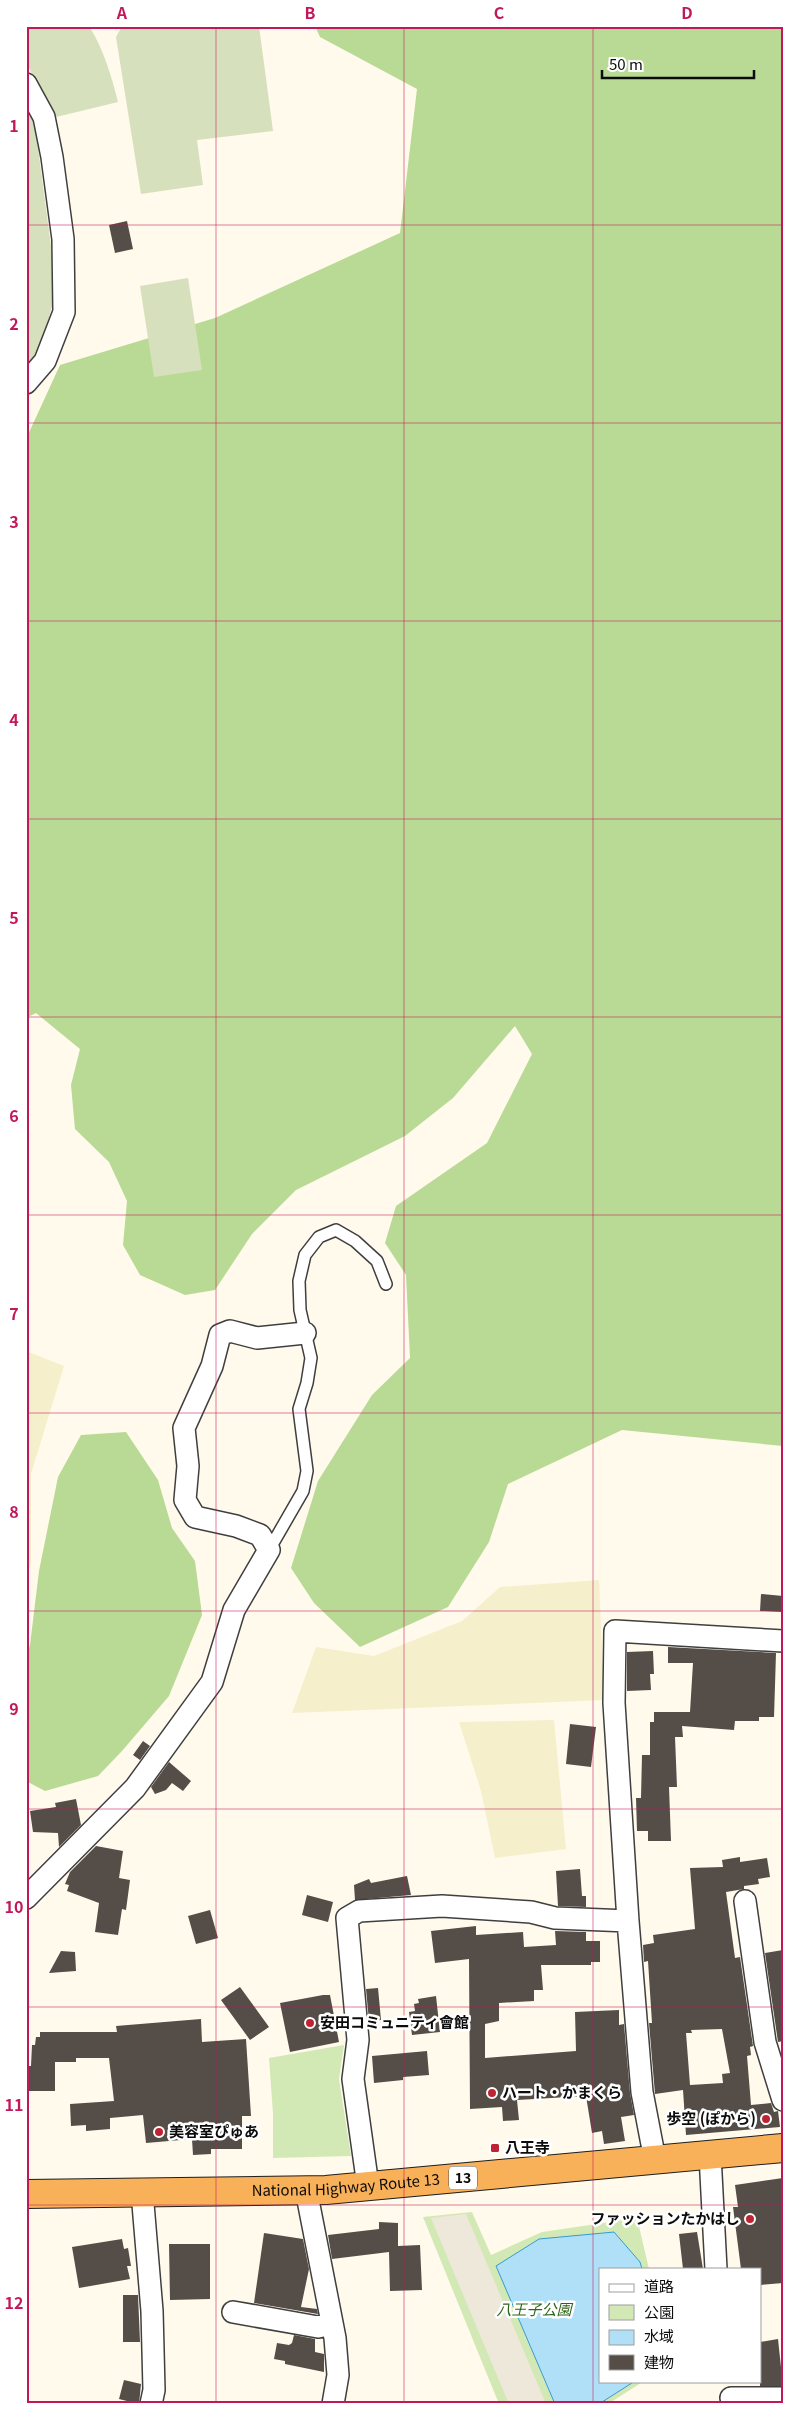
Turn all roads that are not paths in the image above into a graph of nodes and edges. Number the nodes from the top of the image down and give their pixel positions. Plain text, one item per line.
1 (26, 84) edge
2 (26, 383) edge
3 (386, 1284) dead end
4 (306, 1333) junction
5 (269, 1550) junction
6 (783, 1641) edge
7 (26, 1898) edge
8 (744, 1901) dead end
9 (628, 1921) junction
10 (778, 2057) edge
11 (783, 2100) edge
12 (783, 2148) edge
13 (710, 2155) junction
14 (654, 2160) junction
15 (368, 2186) junction
16 (306, 2190) junction
17 (142, 2192) junction
18 (26, 2194) edge
19 (716, 2268) edge
20 (233, 2312) dead end
21 (332, 2324) junction
22 (730, 2394) edge
23 (783, 2398) edge
24 (151, 2404) edge
25 (332, 2404) edge

1 - 2 street
3 - 4 lane
4 - 5 lane
4 - 5 street
5 - 7 street
6 - 9 street
8 - 10 street
9 - 14 street
9 - 15 street
10 - 11 street
12 - 13 highway, National Highway Route 13 / 13
13 - 14 highway, National Highway Route 13 / 13
13 - 19 street
14 - 15 highway, National Highway Route 13 / 13
15 - 16 highway, National Highway Route 13 / 13
16 - 17 highway, National Highway Route 13 / 13
16 - 21 street
17 - 18 highway, National Highway Route 13 / 13
17 - 24 street
20 - 21 street
21 - 25 street
22 - 23 street

